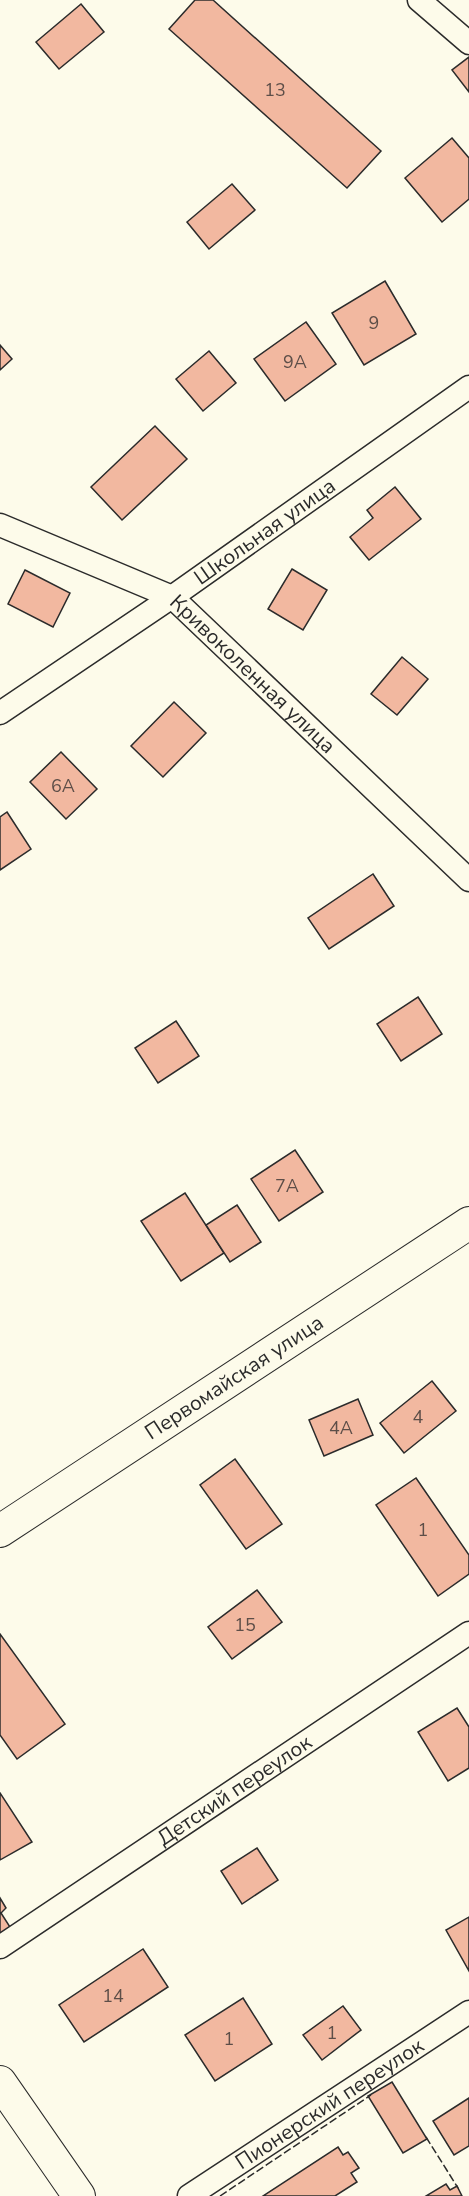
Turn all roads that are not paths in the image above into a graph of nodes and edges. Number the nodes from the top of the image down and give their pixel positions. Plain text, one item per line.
1 (419, 0) edge
2 (469, 44) edge
3 (469, 387) edge
4 (0, 525) edge
5 (172, 597) junction
6 (0, 713) edge
7 (469, 880) edge
8 (469, 1223) edge
9 (0, 1531) edge
10 (469, 1633) edge
11 (0, 1947) edge
12 (469, 2012) edge
13 (0, 2082) edge
14 (79, 2196) edge
15 (189, 2196) edge

1 - 2 street
3 - 5 street, Школьная улица
4 - 5 street, Кривоколенная улица
5 - 6 street, Школьная улица
5 - 7 street, Кривоколенная улица
8 - 9 main road, Первомайская улица
10 - 11 street, Детский переулок
12 - 15 street, Пионерский переулок
13 - 14 main road

